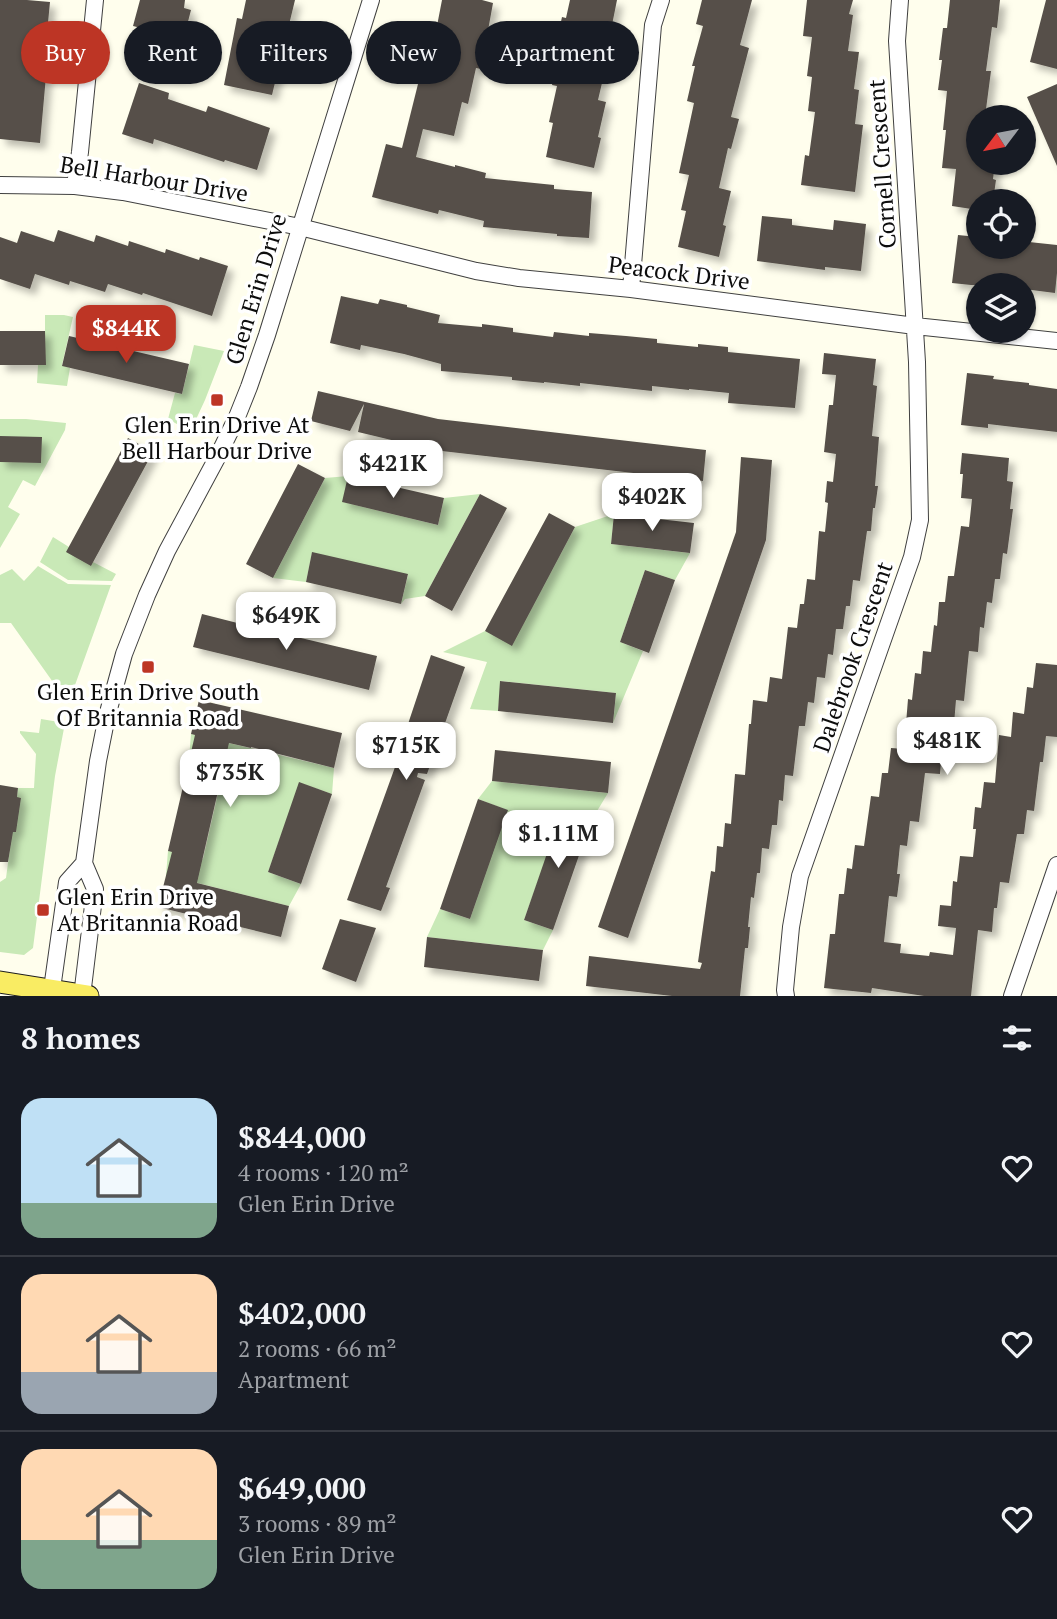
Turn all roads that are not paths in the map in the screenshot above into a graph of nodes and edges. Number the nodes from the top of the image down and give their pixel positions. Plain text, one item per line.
1 (95, 0) edge
2 (371, 0) edge
3 (661, 0) edge
4 (900, 0) edge
5 (0, 185) edge
6 (75, 186) junction
7 (300, 227) junction
8 (631, 289) junction
9 (915, 326) junction
10 (1057, 341) edge
11 (84, 863) junction
12 (1057, 865) edge
13 (0, 982) edge
14 (52, 993) edge
15 (84, 996) edge
16 (786, 996) edge
17 (1012, 996) edge

1 - 6 street
2 - 7 street, Glen Erin Drive
3 - 8 street
4 - 9 street, Cornell Crescent
5 - 6 street, Bell Harbour Drive
6 - 7 street, Bell Harbour Drive
7 - 8 street, Peacock Drive
7 - 11 street, Glen Erin Drive
8 - 9 street, Peacock Drive
9 - 10 street, Peacock Drive
9 - 16 street, Dalebrook Crescent
11 - 14 street, Glen Erin Drive
11 - 15 street, Glen Erin Drive
12 - 17 street
13 - 14 main road
14 - 15 main road

